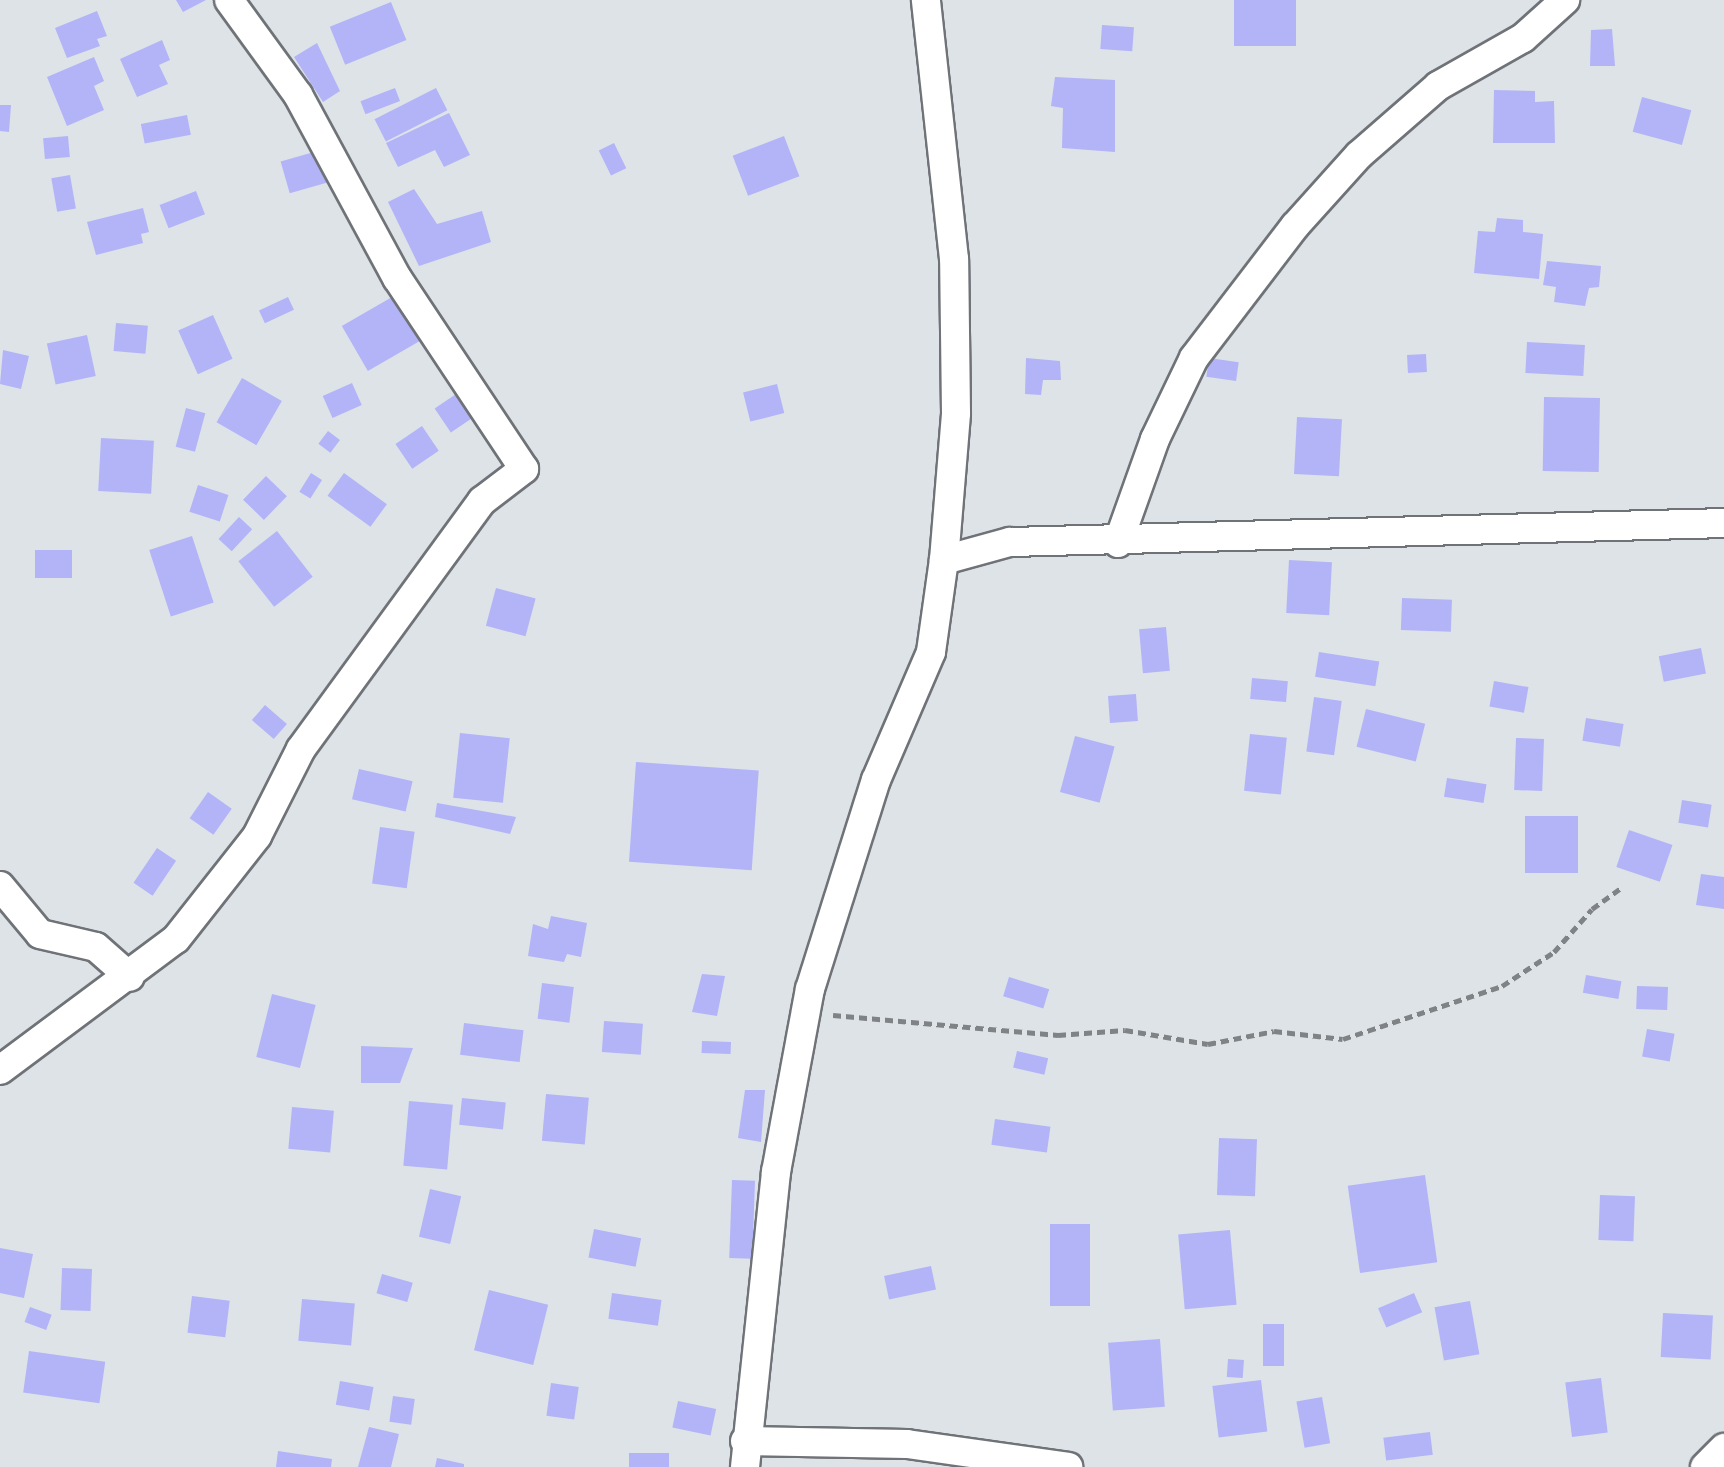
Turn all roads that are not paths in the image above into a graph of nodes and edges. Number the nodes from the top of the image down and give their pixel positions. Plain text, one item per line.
1 (229, 0) edge
2 (926, 0) edge
3 (1565, 0) edge
4 (1724, 522) edge
5 (1118, 543) junction
6 (944, 560) junction
7 (0, 886) edge
8 (130, 977) junction
9 (0, 1070) edge
10 (1724, 1448) edge
11 (745, 1454) edge
12 (1068, 1467) edge
13 (1705, 1467) edge

1 - 8 street
2 - 6 street
3 - 5 street
4 - 5 street
5 - 6 street
6 - 11 street
7 - 8 street
8 - 9 street
10 - 13 street
11 - 12 street

